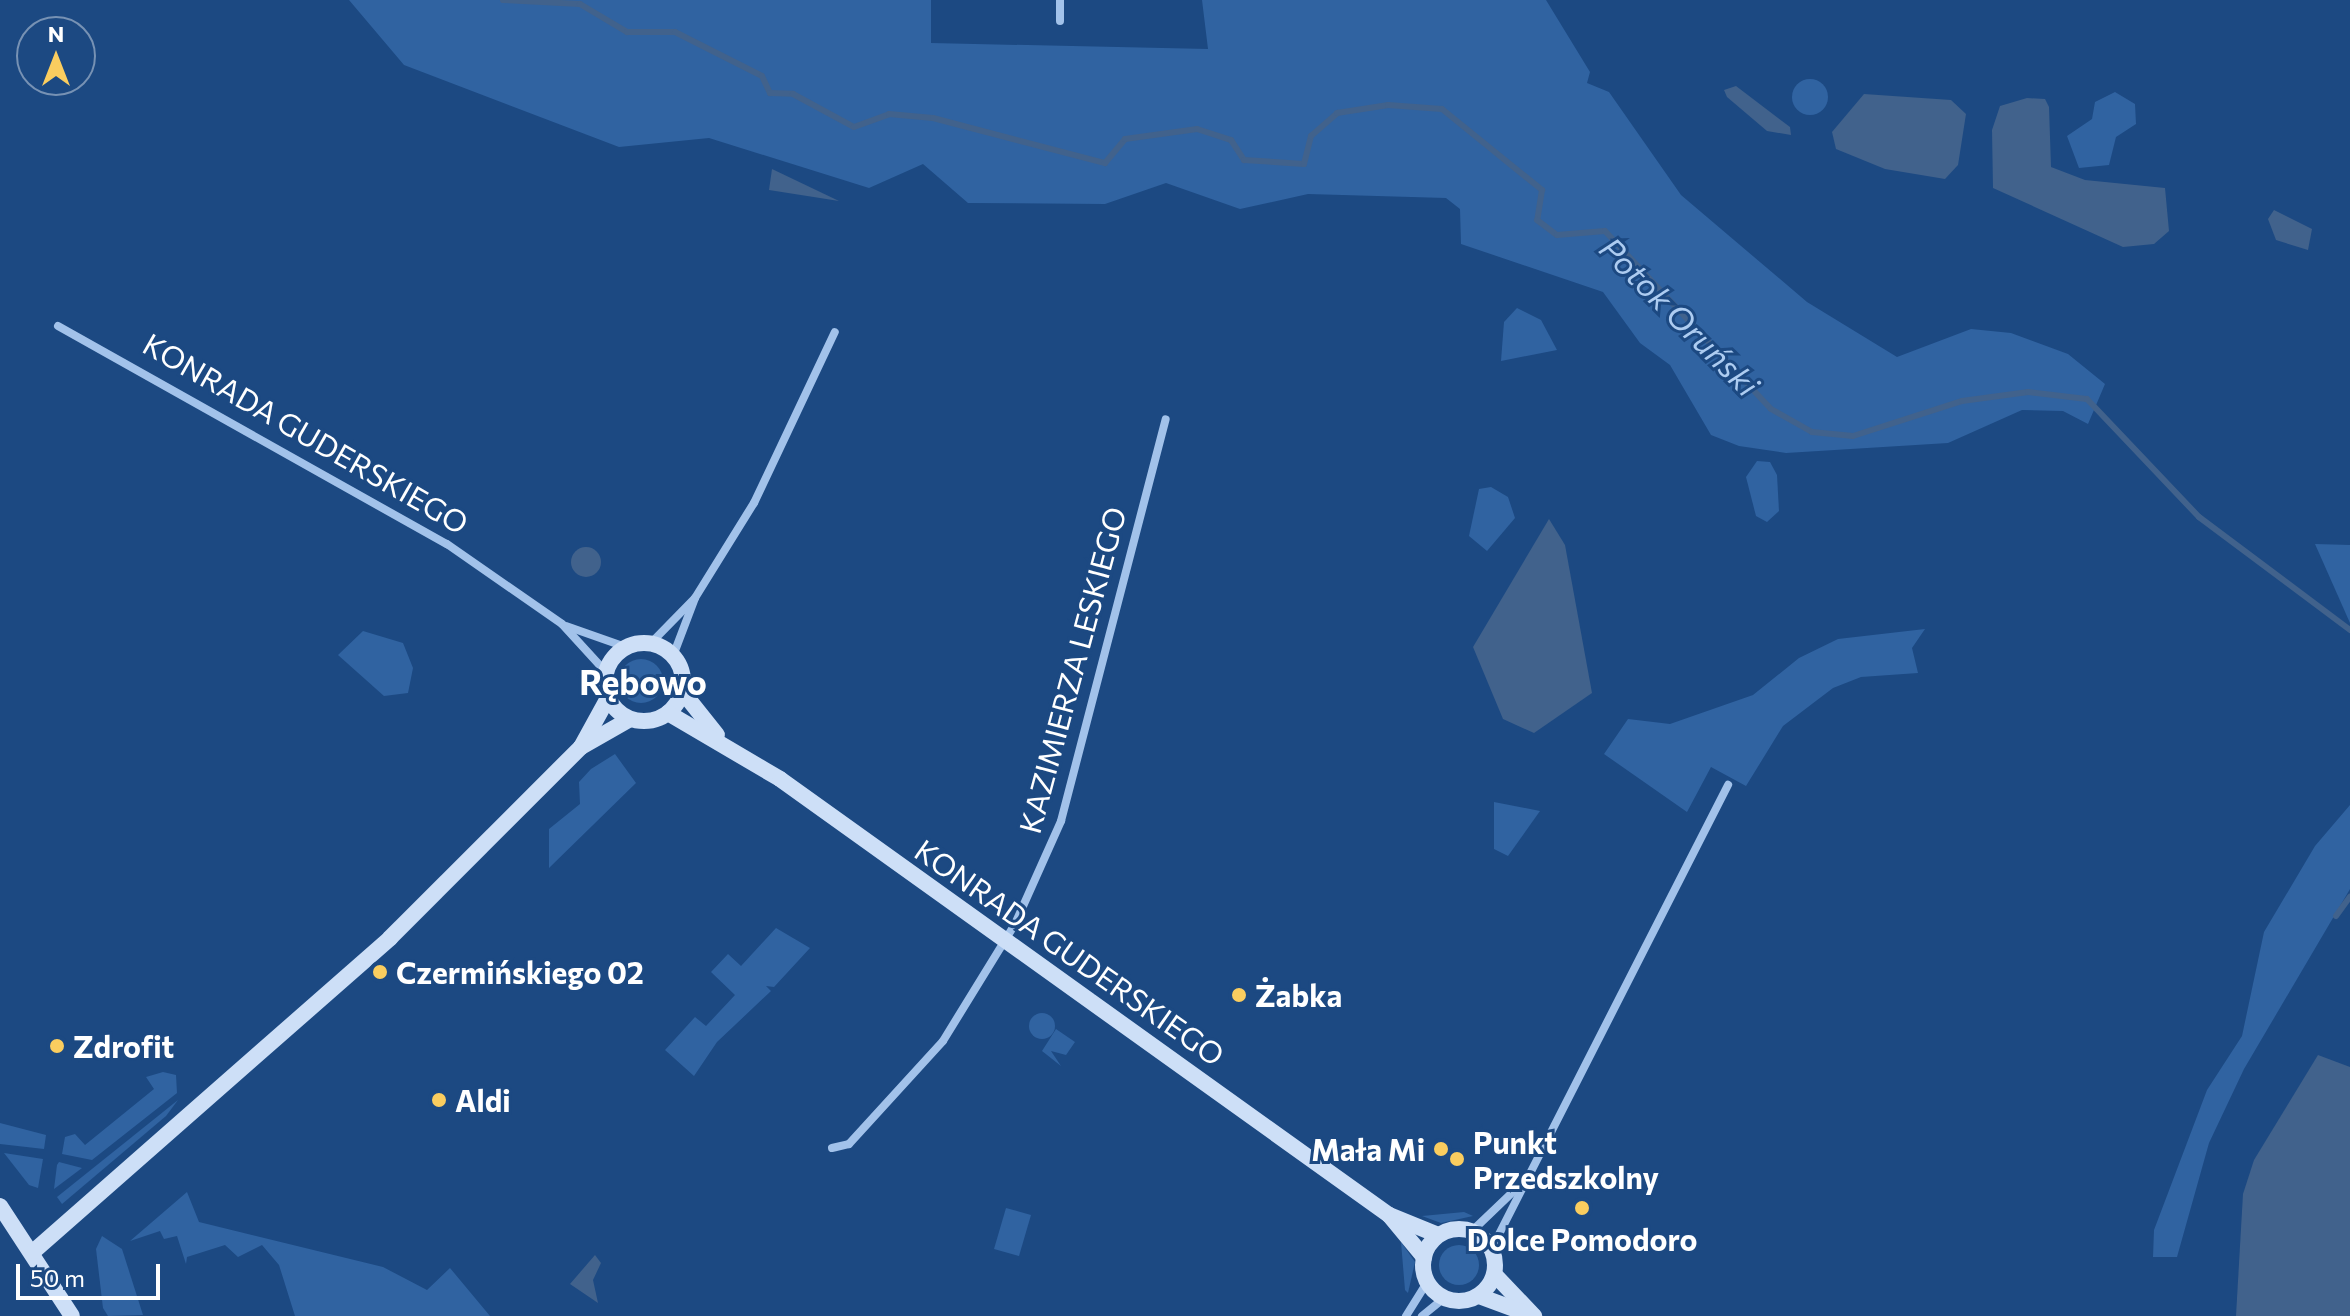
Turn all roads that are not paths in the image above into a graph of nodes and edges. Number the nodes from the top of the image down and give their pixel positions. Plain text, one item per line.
1 (1060, 0) edge
2 (1060, 21) dead end
3 (58, 326) dead end
4 (835, 332) dead end
5 (1166, 419) dead end
6 (695, 598) junction
7 (562, 624) junction
8 (650, 644) junction
9 (626, 647) junction
10 (673, 656) junction
11 (606, 672) junction
12 (682, 691) junction
13 (608, 698) junction
14 (668, 713) junction
15 (630, 719) junction
16 (718, 736) junction
17 (581, 747) junction
18 (1728, 785) dead end
19 (1006, 942) junction
20 (832, 1148) dead end
21 (1517, 1187) junction
22 (0, 1206) edge
23 (1389, 1215) junction
24 (1472, 1231) junction
25 (1438, 1235) junction
26 (1492, 1248) junction
27 (34, 1251) junction
28 (1424, 1257) junction
29 (1495, 1275) junction
30 (1427, 1282) junction
31 (1479, 1296) junction
32 (1444, 1298) junction
33 (72, 1316) edge
34 (1406, 1316) edge
35 (1422, 1316) edge
36 (1534, 1316) edge

1 - 2 street
3 - 7 street, KONRADA GUDERSKIEGO
4 - 6 street
5 - 19 street, KAZIMIERZA LESKIEGO
6 - 8 street
6 - 10 street
7 - 9 street, KONRADA GUDERSKIEGO
7 - 11 street, KONRADA GUDERSKIEGO
8 - 9 street
8 - 10 street
9 - 11 street
10 - 12 street
11 - 13 street
12 - 14 street
12 - 16 street, KONRADA GUDERSKIEGO
13 - 15 street
13 - 17 street
14 - 15 street
14 - 16 street, KONRADA GUDERSKIEGO
15 - 17 street
16 - 19 street, KONRADA GUDERSKIEGO
17 - 27 street
18 - 21 street
19 - 20 street, KAZIMIERZA LESKIEGO
19 - 23 street, KONRADA GUDERSKIEGO
21 - 24 street
21 - 26 street
22 - 27 street
23 - 25 street, KONRADA GUDERSKIEGO
23 - 28 street, KONRADA GUDERSKIEGO
24 - 25 street
24 - 26 street
25 - 28 street
26 - 29 street
27 - 33 street
28 - 30 street
29 - 31 street
29 - 36 street
30 - 32 street
30 - 34 street
31 - 32 street
31 - 36 street
32 - 35 street

